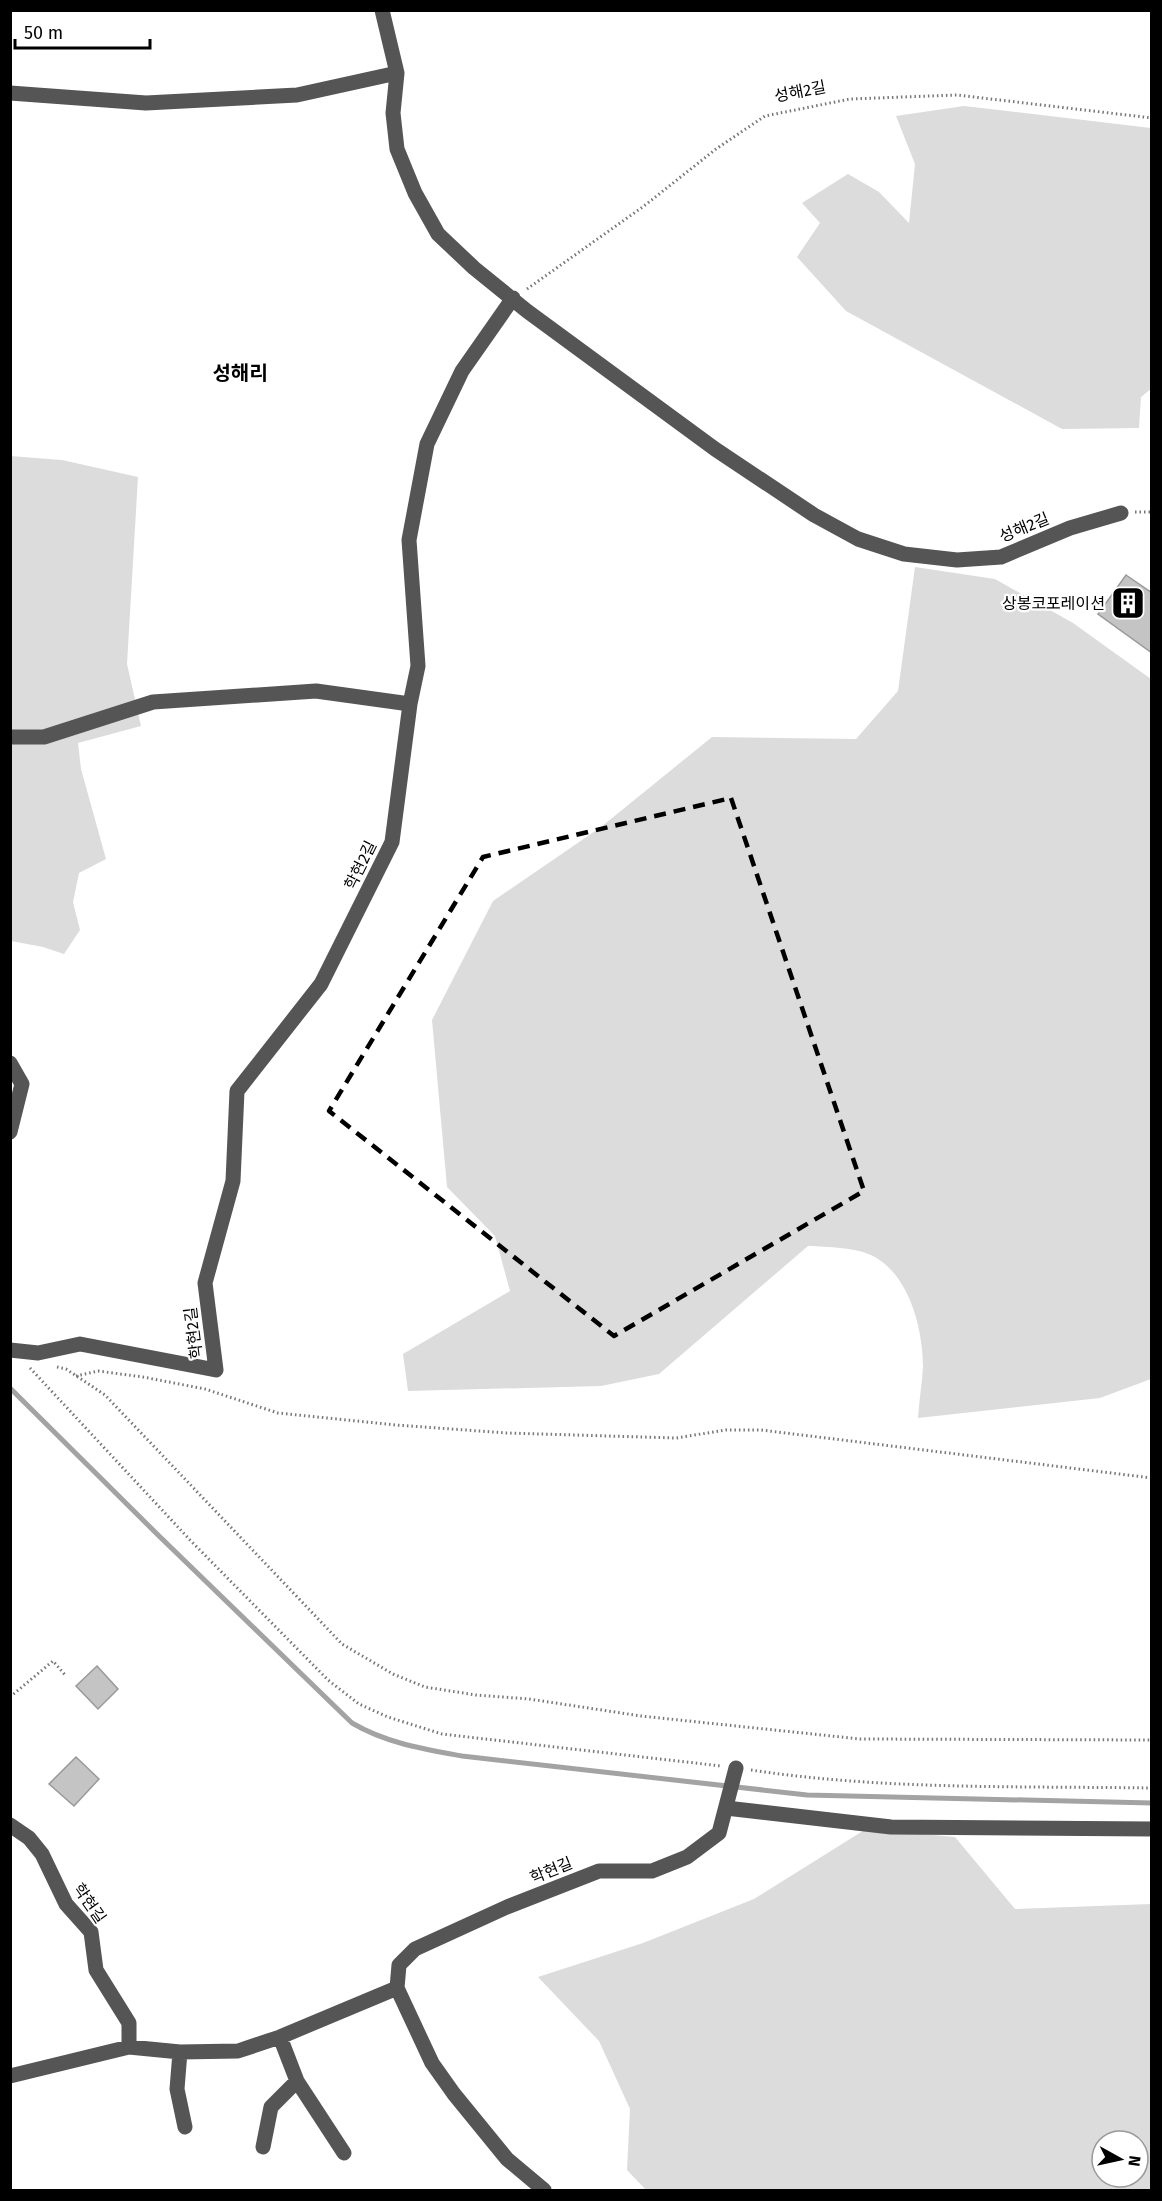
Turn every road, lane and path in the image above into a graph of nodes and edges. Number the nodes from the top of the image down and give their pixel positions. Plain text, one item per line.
1 (382, 10) edge
2 (397, 74) junction
3 (10, 93) edge
4 (1152, 118) edge
5 (513, 298) junction
6 (1121, 513) dead end
7 (410, 705) junction
8 (10, 737) edge
9 (10, 1063) edge
10 (10, 1132) edge
11 (10, 1350) edge
12 (28, 1365) dead end
13 (54, 1366) dead end
14 (76, 1376) junction
15 (1152, 1478) edge
16 (66, 1676) dead end
17 (10, 1697) edge
18 (1152, 1740) edge
19 (736, 1768) junction
20 (1152, 1788) edge
21 (726, 1808) junction
22 (10, 1825) edge
23 (1152, 1829) edge
24 (397, 1988) junction
25 (280, 2037) junction
26 (129, 2047) junction
27 (180, 2052) junction
28 (10, 2076) edge
29 (297, 2081) junction
30 (185, 2127) dead end
31 (263, 2147) dead end
32 (344, 2153) dead end
33 (544, 2190) edge

1 - 2 street, 성해2길
2 - 3 street
2 - 5 street, 성해2길
4 - 5 path, 성해2길
5 - 6 street, 성해2길
5 - 7 street, 학현2길
7 - 8 street
7 - 11 street, 학현2길
9 - 10 street
12 - 19 path
13 - 14 path
14 - 15 path
14 - 18 path
16 - 17 path
19 - 20 path
19 - 21 street, 학현길
21 - 23 street
21 - 24 street, 학현길
22 - 26 street, 학현길
24 - 25 street
24 - 33 street
25 - 27 street
25 - 29 street
26 - 27 street
26 - 28 street
27 - 30 street
29 - 31 street
29 - 32 street

